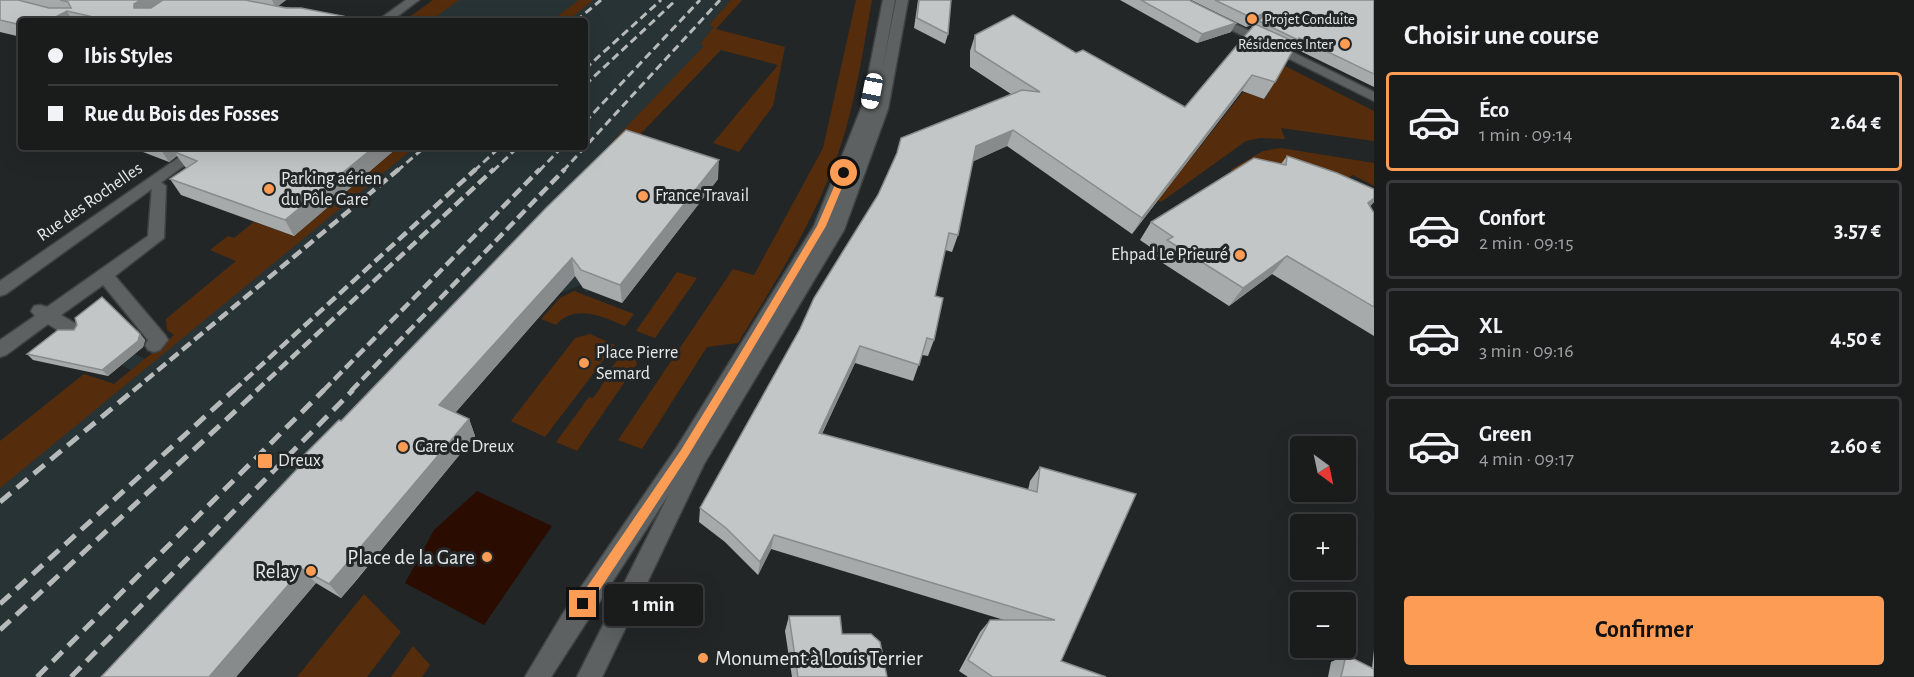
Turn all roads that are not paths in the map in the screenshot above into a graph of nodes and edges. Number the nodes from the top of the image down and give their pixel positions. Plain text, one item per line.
1 (413, 0) edge
2 (889, 0) edge
3 (902, 0) edge
4 (1177, 0) edge
5 (387, 18) edge
6 (1374, 97) edge
7 (199, 150) edge
8 (159, 186) dead end
9 (104, 276) junction
10 (0, 290) edge
11 (36, 309) dead end
12 (72, 330) edge
13 (154, 345) dead end
14 (0, 350) edge
15 (537, 677) edge
16 (589, 677) edge

1 - 5 main road
2 - 15 main road
3 - 16 main road
4 - 6 main road
7 - 10 main road, Rue des Rochelles
8 - 9 main road
9 - 13 main road
9 - 14 main road
11 - 12 main road

